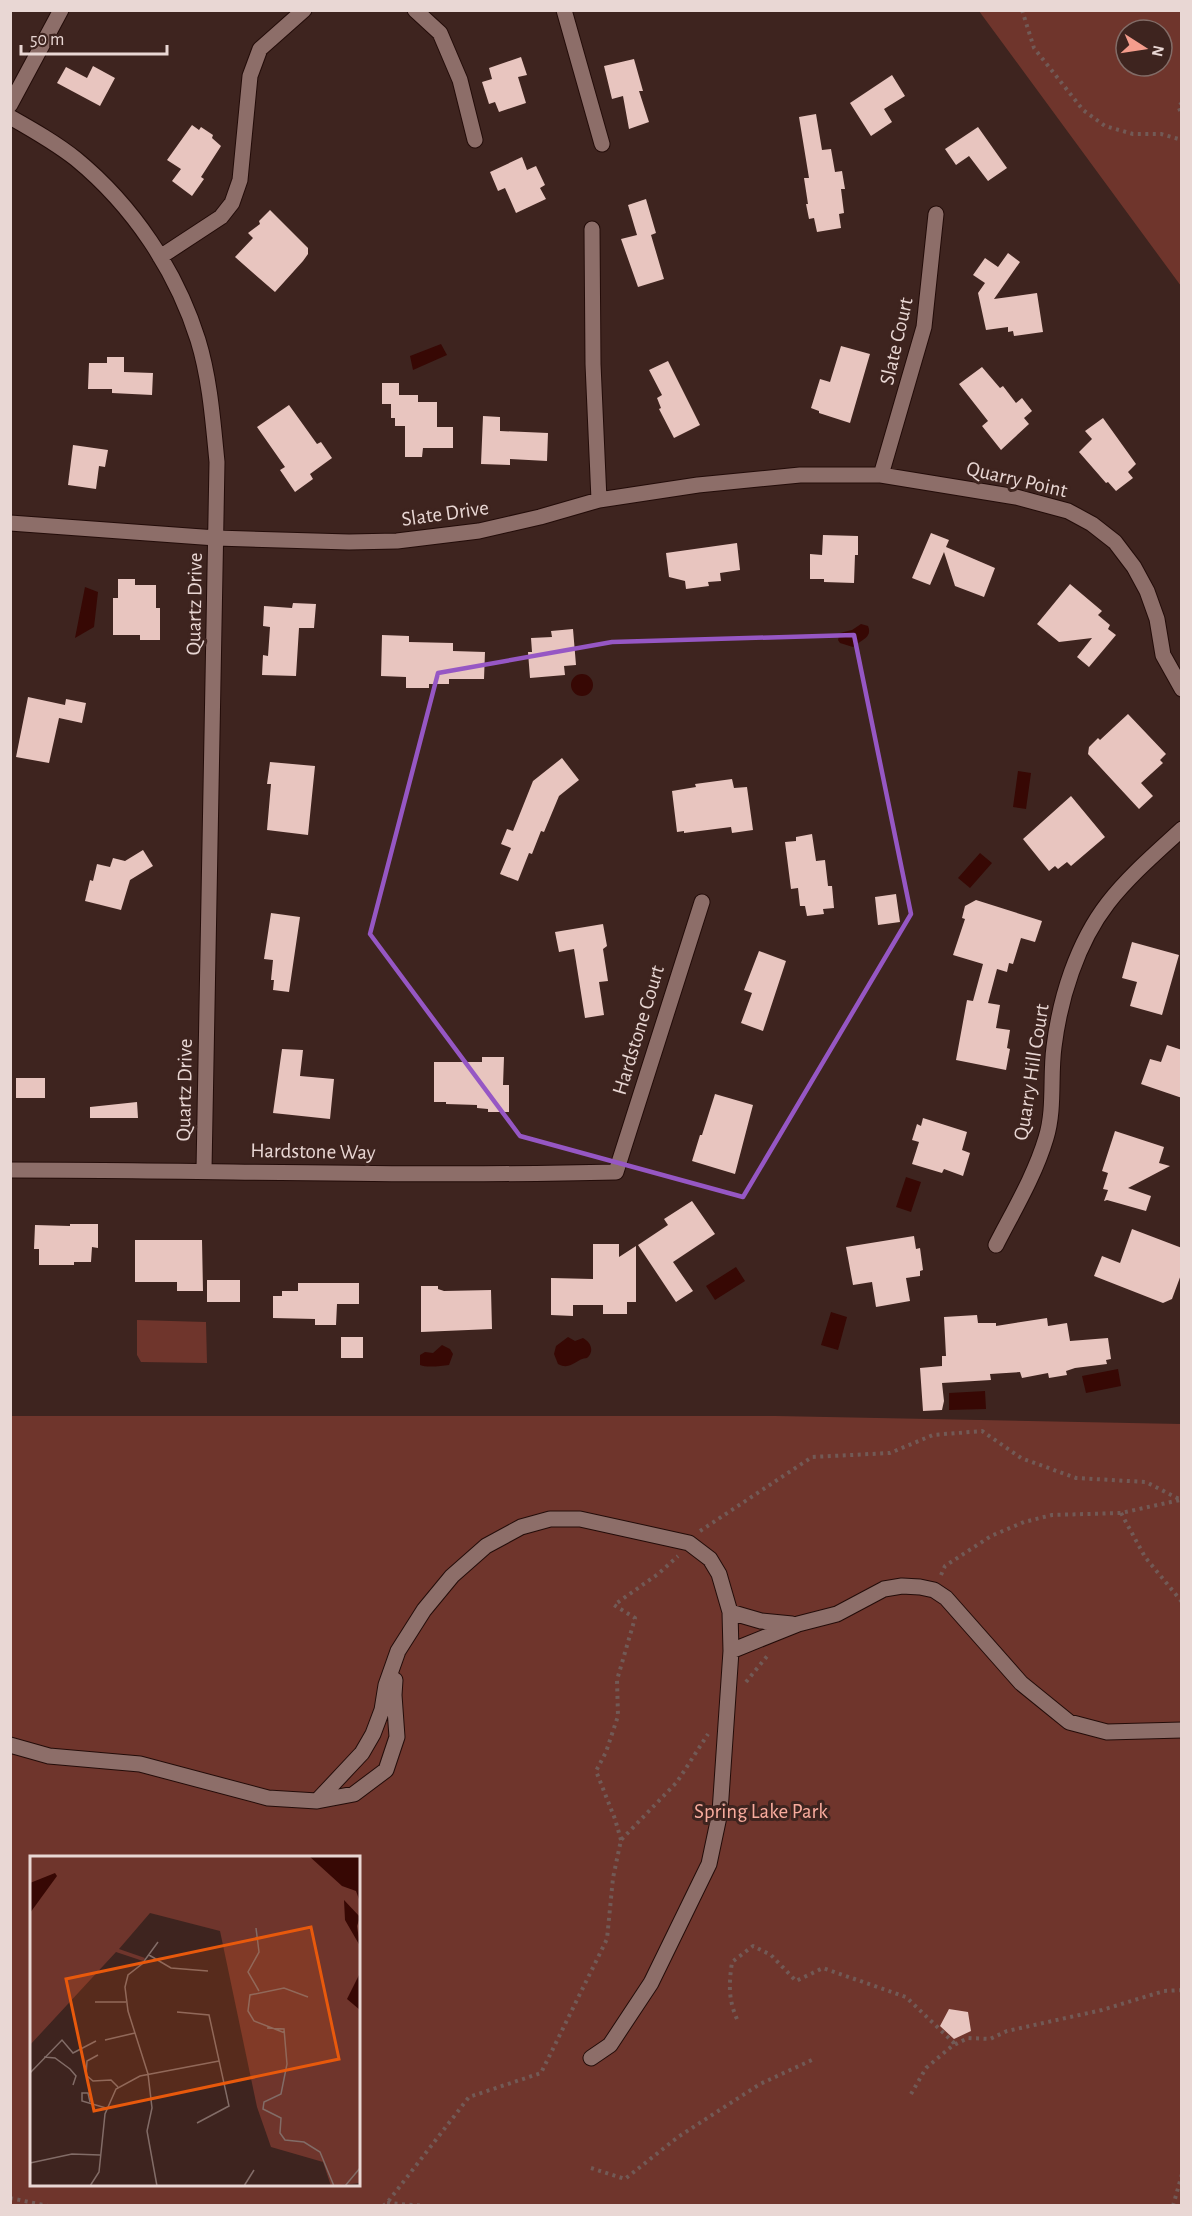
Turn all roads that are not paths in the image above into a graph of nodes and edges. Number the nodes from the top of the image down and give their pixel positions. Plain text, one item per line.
1 (61, 10) edge
2 (304, 10) edge
3 (415, 10) edge
4 (564, 10) edge
5 (10, 105) edge
6 (10, 117) edge
7 (475, 140) dead end
8 (602, 144) dead end
9 (936, 214) dead end
10 (592, 229) dead end
11 (160, 257) junction
12 (881, 475) junction
13 (599, 500) junction
14 (10, 523) edge
15 (216, 538) junction
16 (1182, 689) edge
17 (1182, 829) edge
18 (702, 902) dead end
19 (10, 1170) edge
20 (204, 1170) junction
21 (616, 1172) joint
22 (996, 1245) dead end
23 (730, 1612) junction
24 (798, 1624) junction
25 (398, 1651) junction
26 (731, 1651) junction
27 (1182, 1730) edge
28 (10, 1744) edge
29 (317, 1802) junction
30 (591, 2058) dead end

1 - 5 street
2 - 11 street
3 - 7 street
4 - 8 street
6 - 11 street, Quartz Drive
9 - 12 street, Slate Court
10 - 13 street
11 - 15 street, Quartz Drive
12 - 13 street, Slate Drive
12 - 16 street, Quarry Point
13 - 15 street, Slate Drive
14 - 15 street, Slate Drive
15 - 20 street, Quartz Drive
17 - 22 street, Quarry Hill Court
18 - 21 street, Hardstone Court
19 - 20 street, Hardstone Way
20 - 21 street, Hardstone Way
23 - 24 street
23 - 25 street
23 - 26 street
24 - 26 street
24 - 27 street
25 - 29 street
25 - 29 street
26 - 30 street
28 - 29 street

